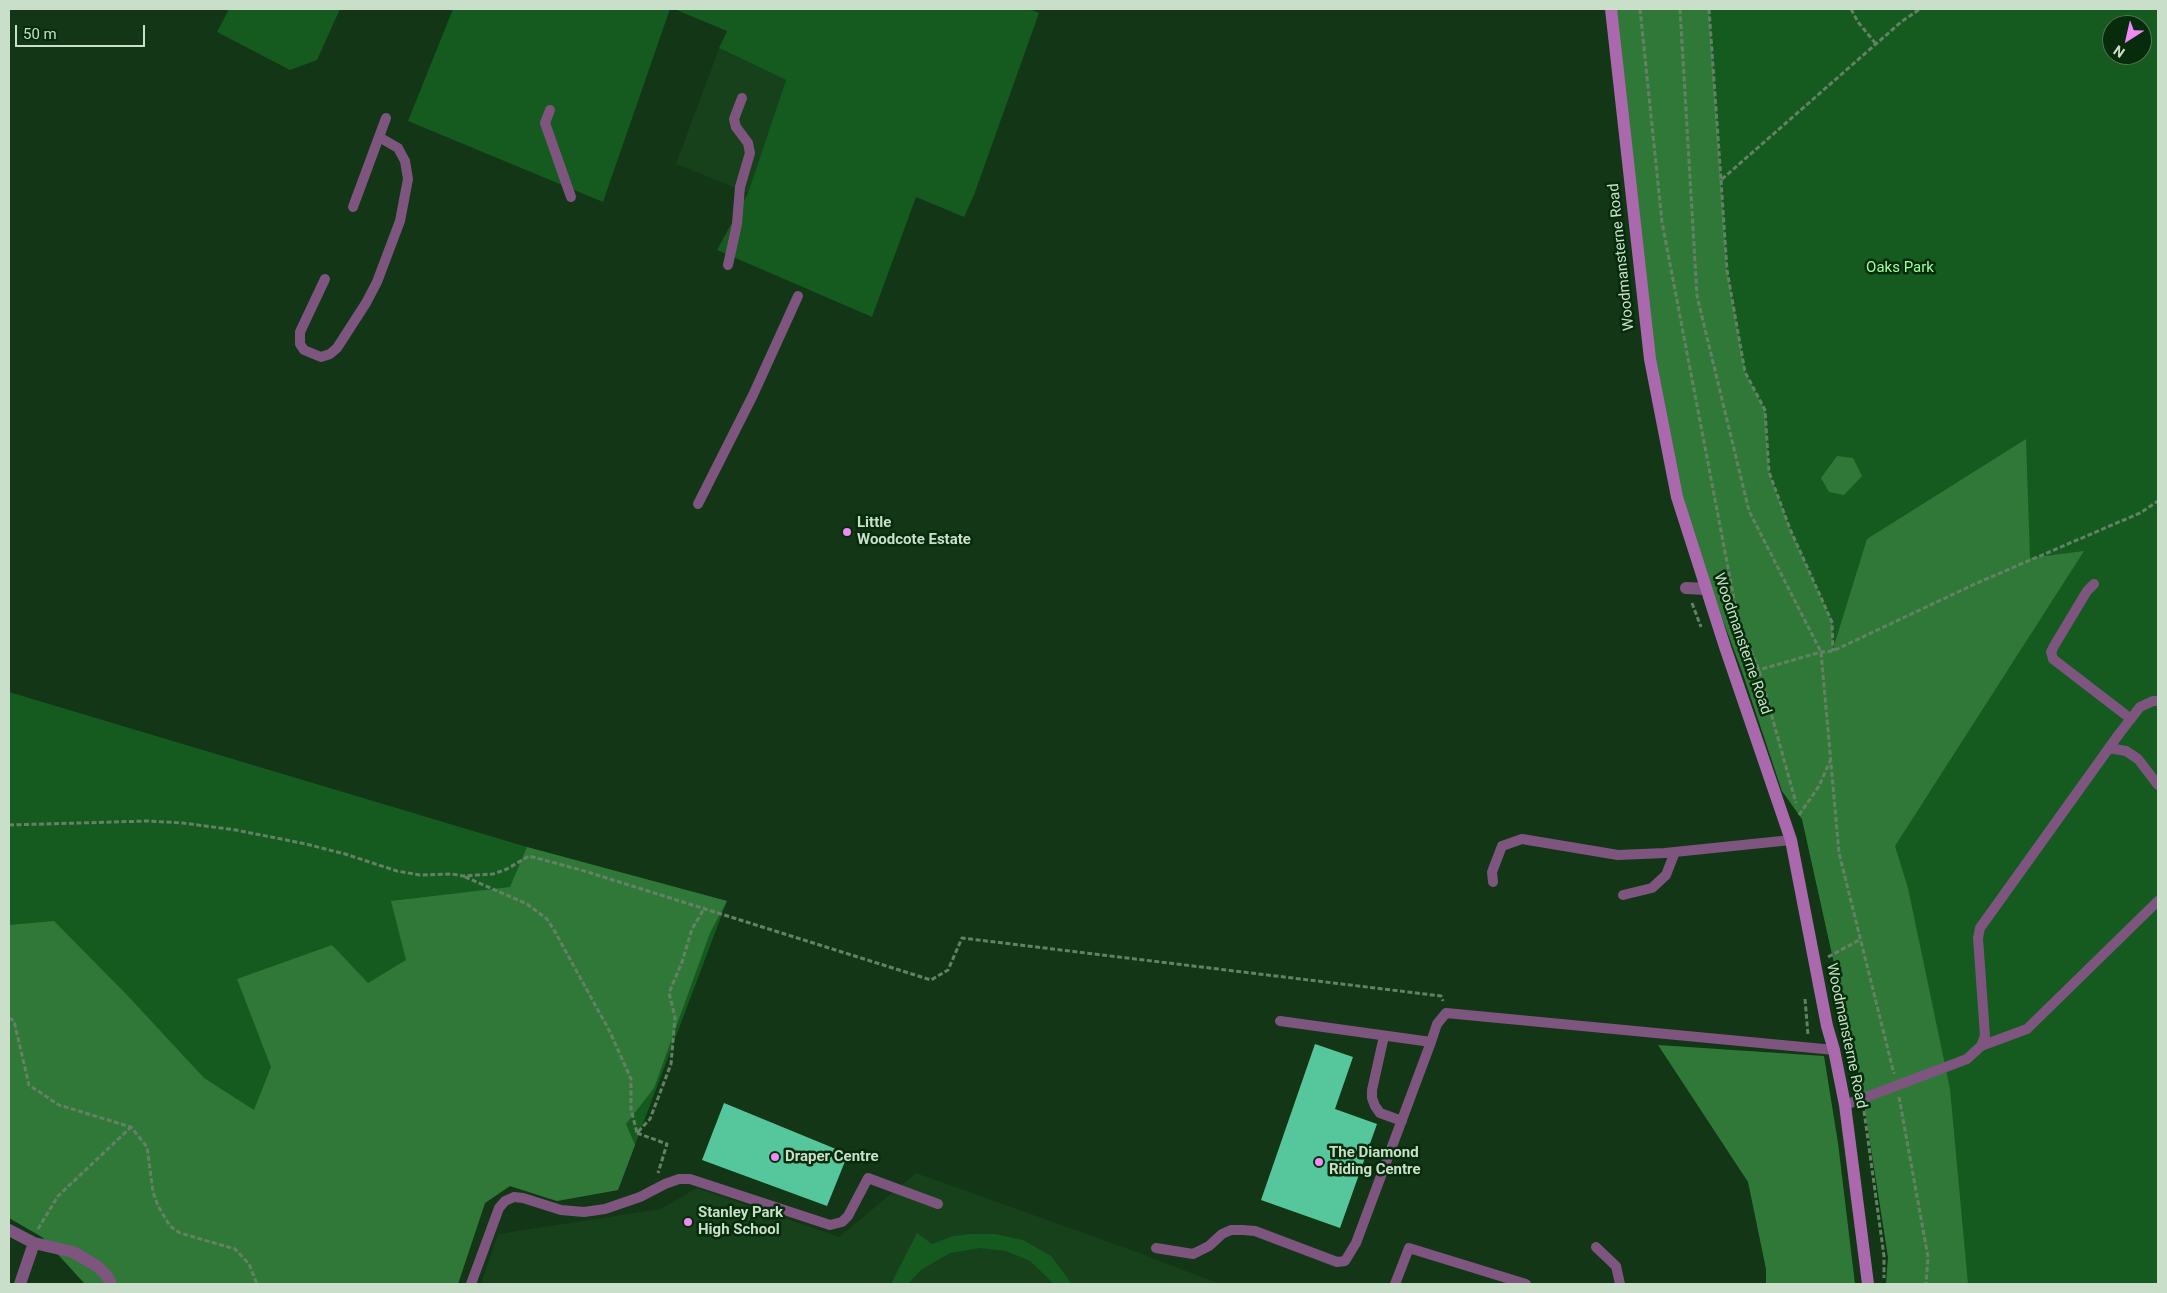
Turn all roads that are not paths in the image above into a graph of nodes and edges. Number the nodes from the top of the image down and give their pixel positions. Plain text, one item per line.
1 (1611, 9) edge
2 (742, 98) dead end
3 (550, 110) dead end
4 (386, 118) dead end
5 (379, 137) junction
6 (571, 198) dead end
7 (352, 207) dead end
8 (728, 265) dead end
9 (325, 279) dead end
10 (798, 296) dead end
11 (698, 504) dead end
12 (2094, 584) dead end
13 (1686, 588) road end
14 (1706, 590) junction
15 (2158, 701) edge
16 (2131, 719) junction
17 (2109, 748) junction
18 (2158, 785) edge
19 (1791, 840) junction
20 (1675, 852) junction
21 (1493, 882) dead end
22 (1623, 895) dead end
23 (2158, 901) edge
24 (1280, 1022) dead end
25 (1384, 1036) junction
26 (1431, 1042) junction
27 (1981, 1046) junction
28 (1834, 1050) junction
29 (1844, 1105) junction
30 (1402, 1121) junction
31 (938, 1204) dead end
32 (9, 1230) edge
33 (34, 1243) junction
34 (1596, 1247) dead end
35 (1156, 1248) dead end
36 (20, 1284) edge
37 (111, 1284) edge
38 (471, 1284) edge
39 (1395, 1284) edge
40 (1526, 1284) edge
41 (1620, 1284) edge
42 (1868, 1284) edge

1 - 14 main road, Woodmansterne Road
2 - 8 lane
3 - 6 lane
4 - 5 lane
5 - 7 lane
5 - 9 lane
10 - 11 lane
12 - 16 lane
13 - 14 street
14 - 19 main road, Woodmansterne Road
15 - 16 lane
16 - 17 lane
17 - 18 lane
17 - 27 lane
19 - 20 lane
19 - 28 main road, Woodmansterne Road
20 - 21 lane
20 - 22 lane
23 - 27 lane
24 - 25 lane
25 - 26 lane
25 - 30 lane
26 - 28 lane
26 - 30 lane
27 - 29 lane
28 - 29 main road, Woodmansterne Road
29 - 42 main road, Woodmansterne Road
30 - 35 lane
31 - 38 lane
32 - 33 street
33 - 36 street
33 - 37 street
34 - 41 lane
39 - 40 lane

